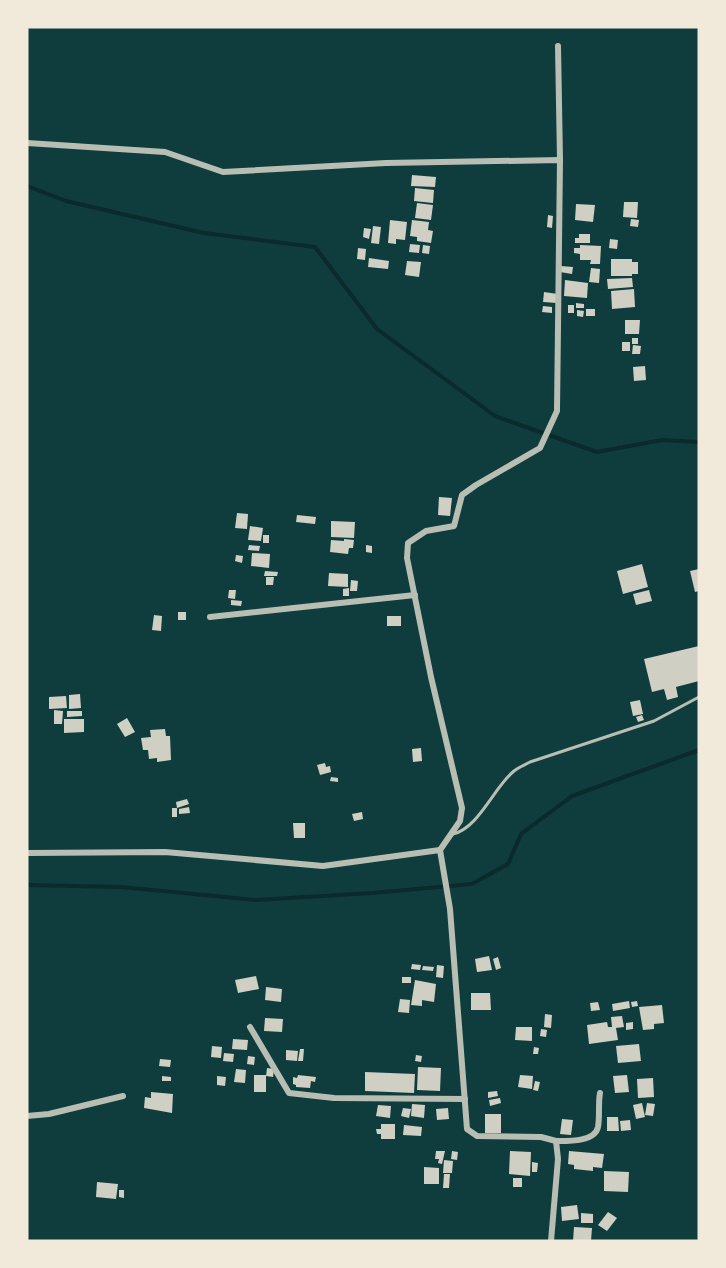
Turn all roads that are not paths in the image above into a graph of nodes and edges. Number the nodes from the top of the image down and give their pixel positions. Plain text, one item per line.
1 (558, 46) dead end
2 (27, 143) edge
3 (560, 160) junction
4 (415, 595) junction
5 (210, 617) dead end
6 (699, 697) edge
7 (453, 834) junction
8 (440, 850) junction
9 (27, 853) edge
10 (250, 1027) dead end
11 (600, 1093) dead end
12 (123, 1096) dead end
13 (465, 1099) junction
14 (27, 1116) edge
15 (556, 1142) junction
16 (551, 1241) edge

1 - 3 street
2 - 3 street
3 - 4 street
4 - 5 street
4 - 7 street
6 - 7 lane
7 - 8 street
8 - 9 street
8 - 13 street
10 - 13 street
11 - 15 street
12 - 14 street
13 - 15 street
15 - 16 street

